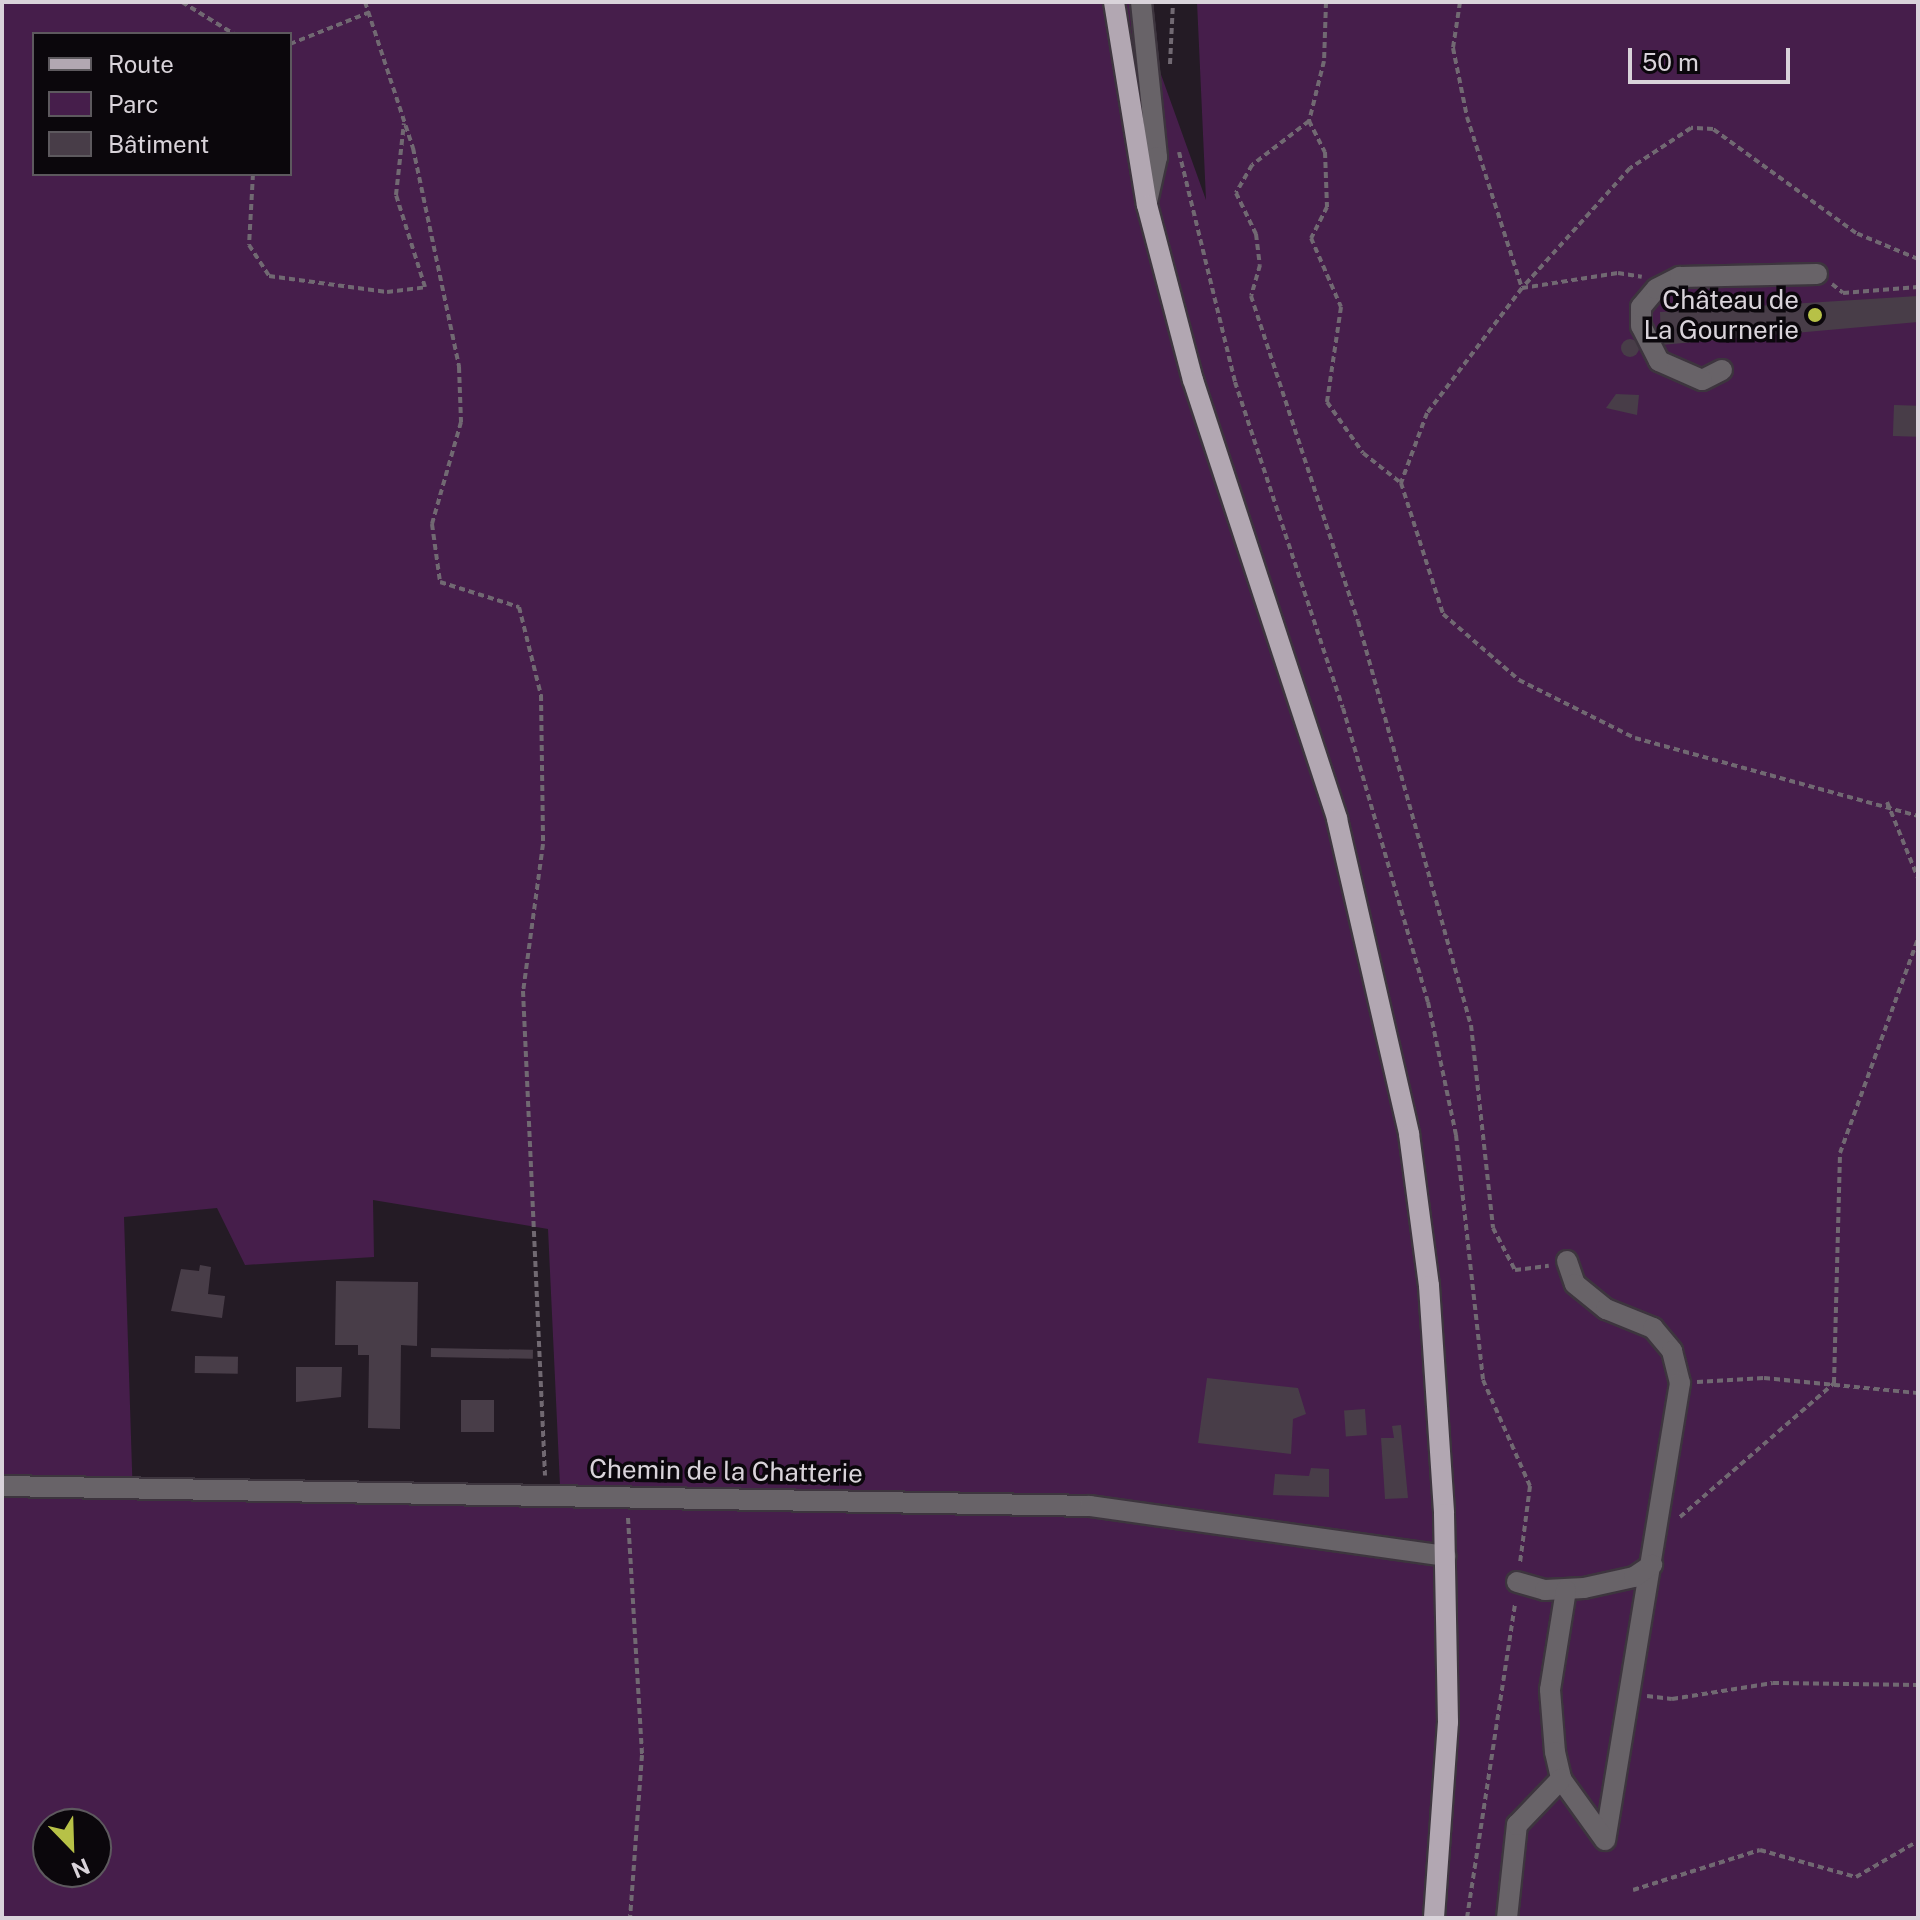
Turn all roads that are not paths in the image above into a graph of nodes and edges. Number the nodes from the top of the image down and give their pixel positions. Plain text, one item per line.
1 (1114, 2) edge
2 (1141, 2) edge
3 (1147, 205) junction
4 (1817, 274) road end
5 (1722, 370) dead end
6 (1567, 1261) road end
7 (2, 1486) edge
8 (1445, 1556) junction
9 (1652, 1565) junction
10 (1517, 1582) road end
11 (1566, 1590) junction
12 (1561, 1779) junction
13 (1434, 1918) edge
14 (1507, 1918) edge

1 - 3 main road
2 - 3 street
3 - 8 main road
4 - 5 street
6 - 9 street
7 - 8 street, Chemin de la Chatterie
8 - 13 main road
9 - 11 street
9 - 12 street
10 - 11 street
11 - 12 street
12 - 14 street

